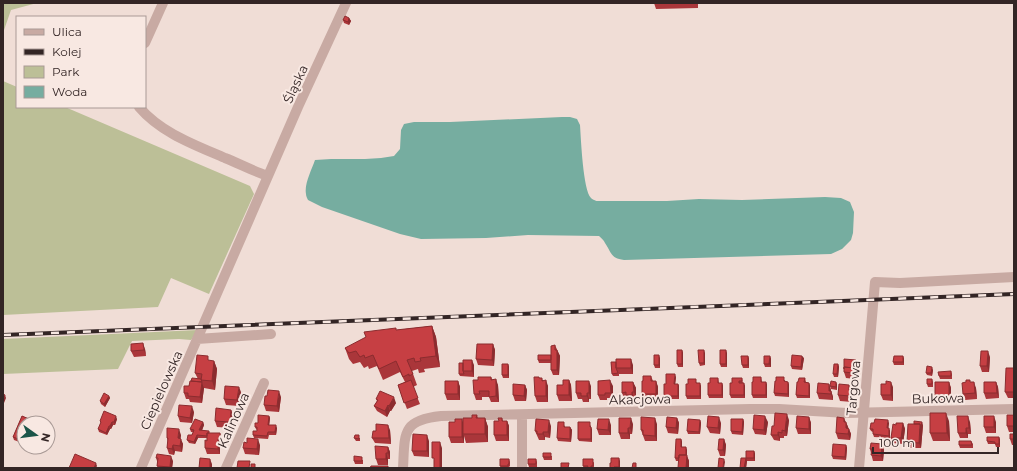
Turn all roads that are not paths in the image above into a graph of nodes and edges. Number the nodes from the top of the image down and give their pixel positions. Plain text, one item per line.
1 (163, 3) edge
2 (346, 3) edge
3 (146, 41) edge
4 (140, 108) edge
5 (268, 176) junction
6 (1014, 277) edge
7 (205, 321) joint
8 (271, 334) dead end
9 (197, 339) junction
10 (264, 383) dead end
11 (1014, 409) edge
12 (864, 413) junction
13 (522, 414) junction
14 (141, 468) edge
15 (226, 468) edge
16 (403, 468) edge
17 (522, 468) edge
18 (859, 468) edge

1 - 3 street
2 - 5 street, Śląska
4 - 5 street
5 - 7 street, Śląska
6 - 12 street, Targowa
7 - 9 street, Ciepielowska
8 - 9 street
9 - 14 street, Ciepielowska
10 - 15 street, Kalinowa
11 - 12 street, Bukowa
12 - 13 street, Akacjowa
12 - 18 street, Targowa
13 - 16 street, Akacjowa
13 - 17 street

